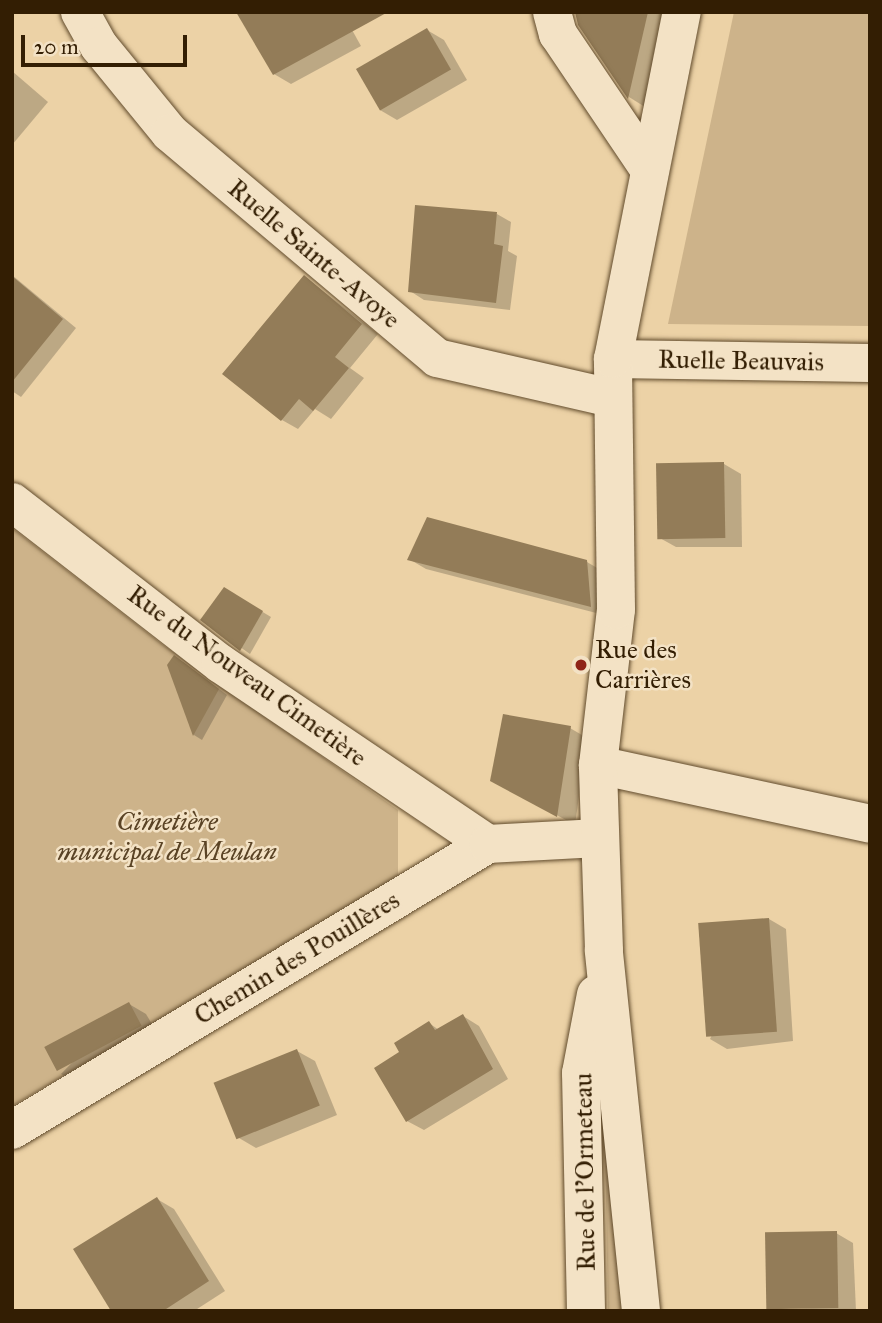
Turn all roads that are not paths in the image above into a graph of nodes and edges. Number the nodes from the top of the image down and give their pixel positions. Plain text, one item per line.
1 (80, 12) edge
2 (552, 12) edge
3 (681, 12) edge
4 (649, 169) junction
5 (613, 359) junction
6 (870, 363) edge
7 (612, 398) junction
8 (12, 502) edge
9 (598, 765) junction
10 (870, 824) edge
11 (598, 838) junction
12 (488, 844) junction
13 (604, 950) junction
14 (12, 1130) edge
15 (586, 1311) edge
16 (641, 1311) edge

1 - 7 street, Ruelle Sainte-Avoye
2 - 4 street
3 - 4 street
4 - 5 street
5 - 6 street, Ruelle Beauvais
5 - 7 street
7 - 9 street
8 - 12 street, Rue du Nouveau Cimetière
9 - 10 street
9 - 11 street
11 - 12 street, Chemin des Pouillères
11 - 13 street
12 - 14 street, Chemin des Pouillères
13 - 15 street, Rue de l'Ormeteau
13 - 16 street

